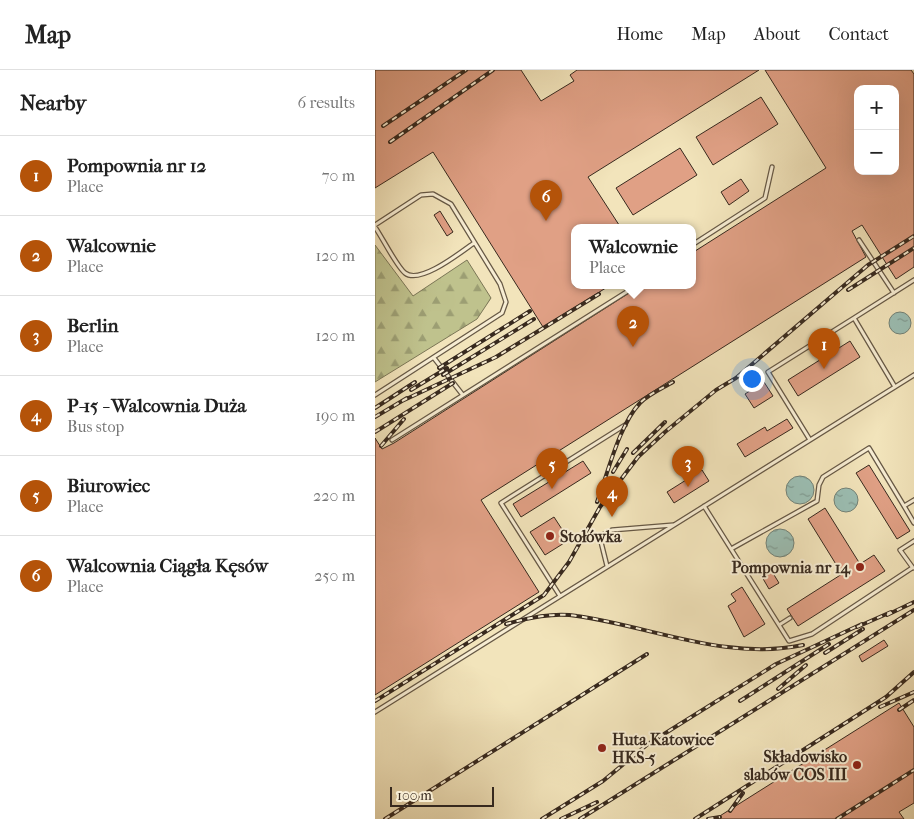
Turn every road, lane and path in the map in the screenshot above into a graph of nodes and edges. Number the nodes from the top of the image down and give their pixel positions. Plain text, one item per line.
1 (772, 167) dead end
2 (375, 226) edge
3 (859, 240) dead end
4 (696, 242) edge
5 (474, 243) junction
6 (914, 280) edge
7 (631, 289) edge
8 (893, 293) junction
9 (854, 318) junction
10 (435, 358) junction
11 (914, 375) edge
12 (895, 387) junction
13 (462, 394) junction
14 (375, 395) edge
15 (625, 425) dead end
16 (392, 440) dead end
17 (810, 440) junction
18 (914, 500) edge
19 (704, 506) junction
20 (904, 506) junction
21 (914, 523) edge
22 (673, 525) junction
23 (914, 541) edge
24 (731, 549) junction
25 (607, 566) junction
26 (913, 568) edge
27 (560, 596) junction
28 (790, 618) dead end
29 (779, 625) junction
30 (375, 712) edge

1 - 4 lane
2 - 5 lane
2 - 5 lane
3 - 8 lane
5 - 10 lane
6 - 8 lane
7 - 13 lane
8 - 9 lane
9 - 12 lane
9 - 17 lane
10 - 13 lane
10 - 14 lane
11 - 12 lane
12 - 17 lane
13 - 16 lane
15 - 27 lane
17 - 19 lane
18 - 20 lane
19 - 22 lane
19 - 24 lane
20 - 21 lane
20 - 24 lane
22 - 25 lane
22 - 25 lane
23 - 26 lane
24 - 29 lane
25 - 27 lane
26 - 29 lane
27 - 30 lane
28 - 29 lane

